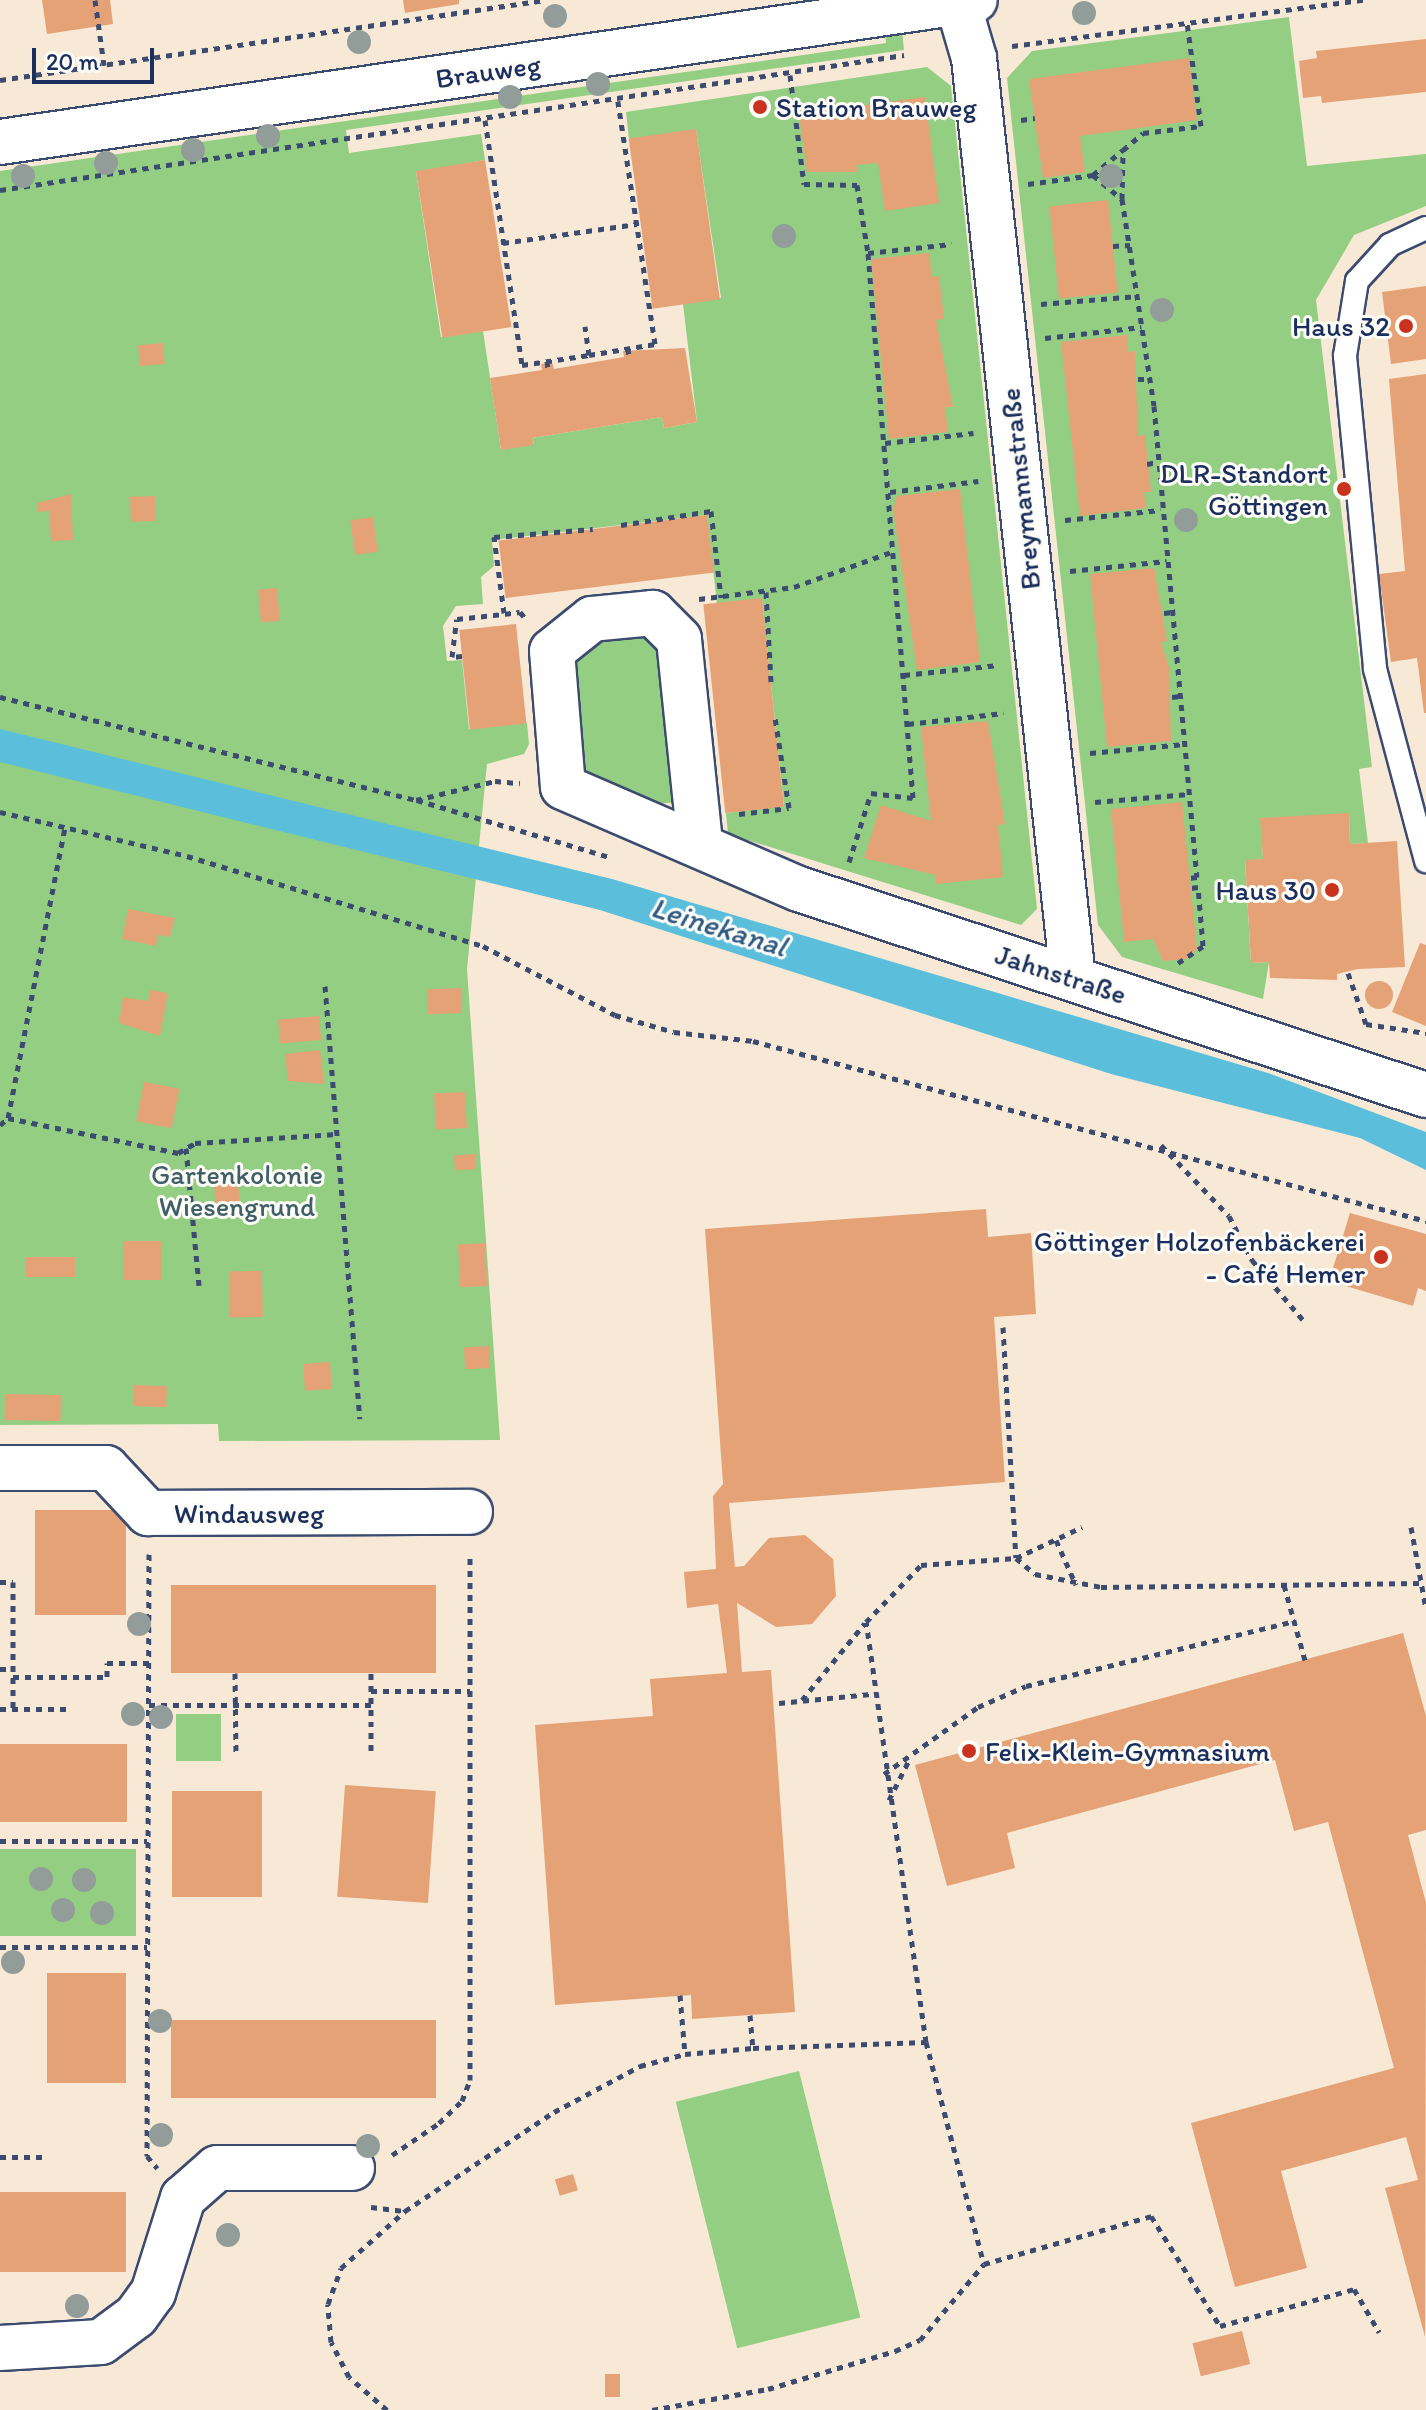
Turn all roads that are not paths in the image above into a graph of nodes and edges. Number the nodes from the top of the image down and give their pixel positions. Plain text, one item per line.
1 (963, 1) edge
2 (0, 142) edge
3 (1426, 228) edge
4 (699, 830) junction
5 (1426, 861) edge
6 (1073, 978) junction
7 (1426, 1095) edge
8 (0, 1468) edge
9 (470, 1512) road end
10 (352, 2168) road end
11 (0, 2348) edge

1 - 2 street, Brauweg
1 - 6 street, Breymannstraße
3 - 5 lane
4 - 4 street, Jahnstraße
4 - 6 street, Jahnstraße
6 - 7 street, Jahnstraße
8 - 9 street, Windausweg
10 - 11 street

